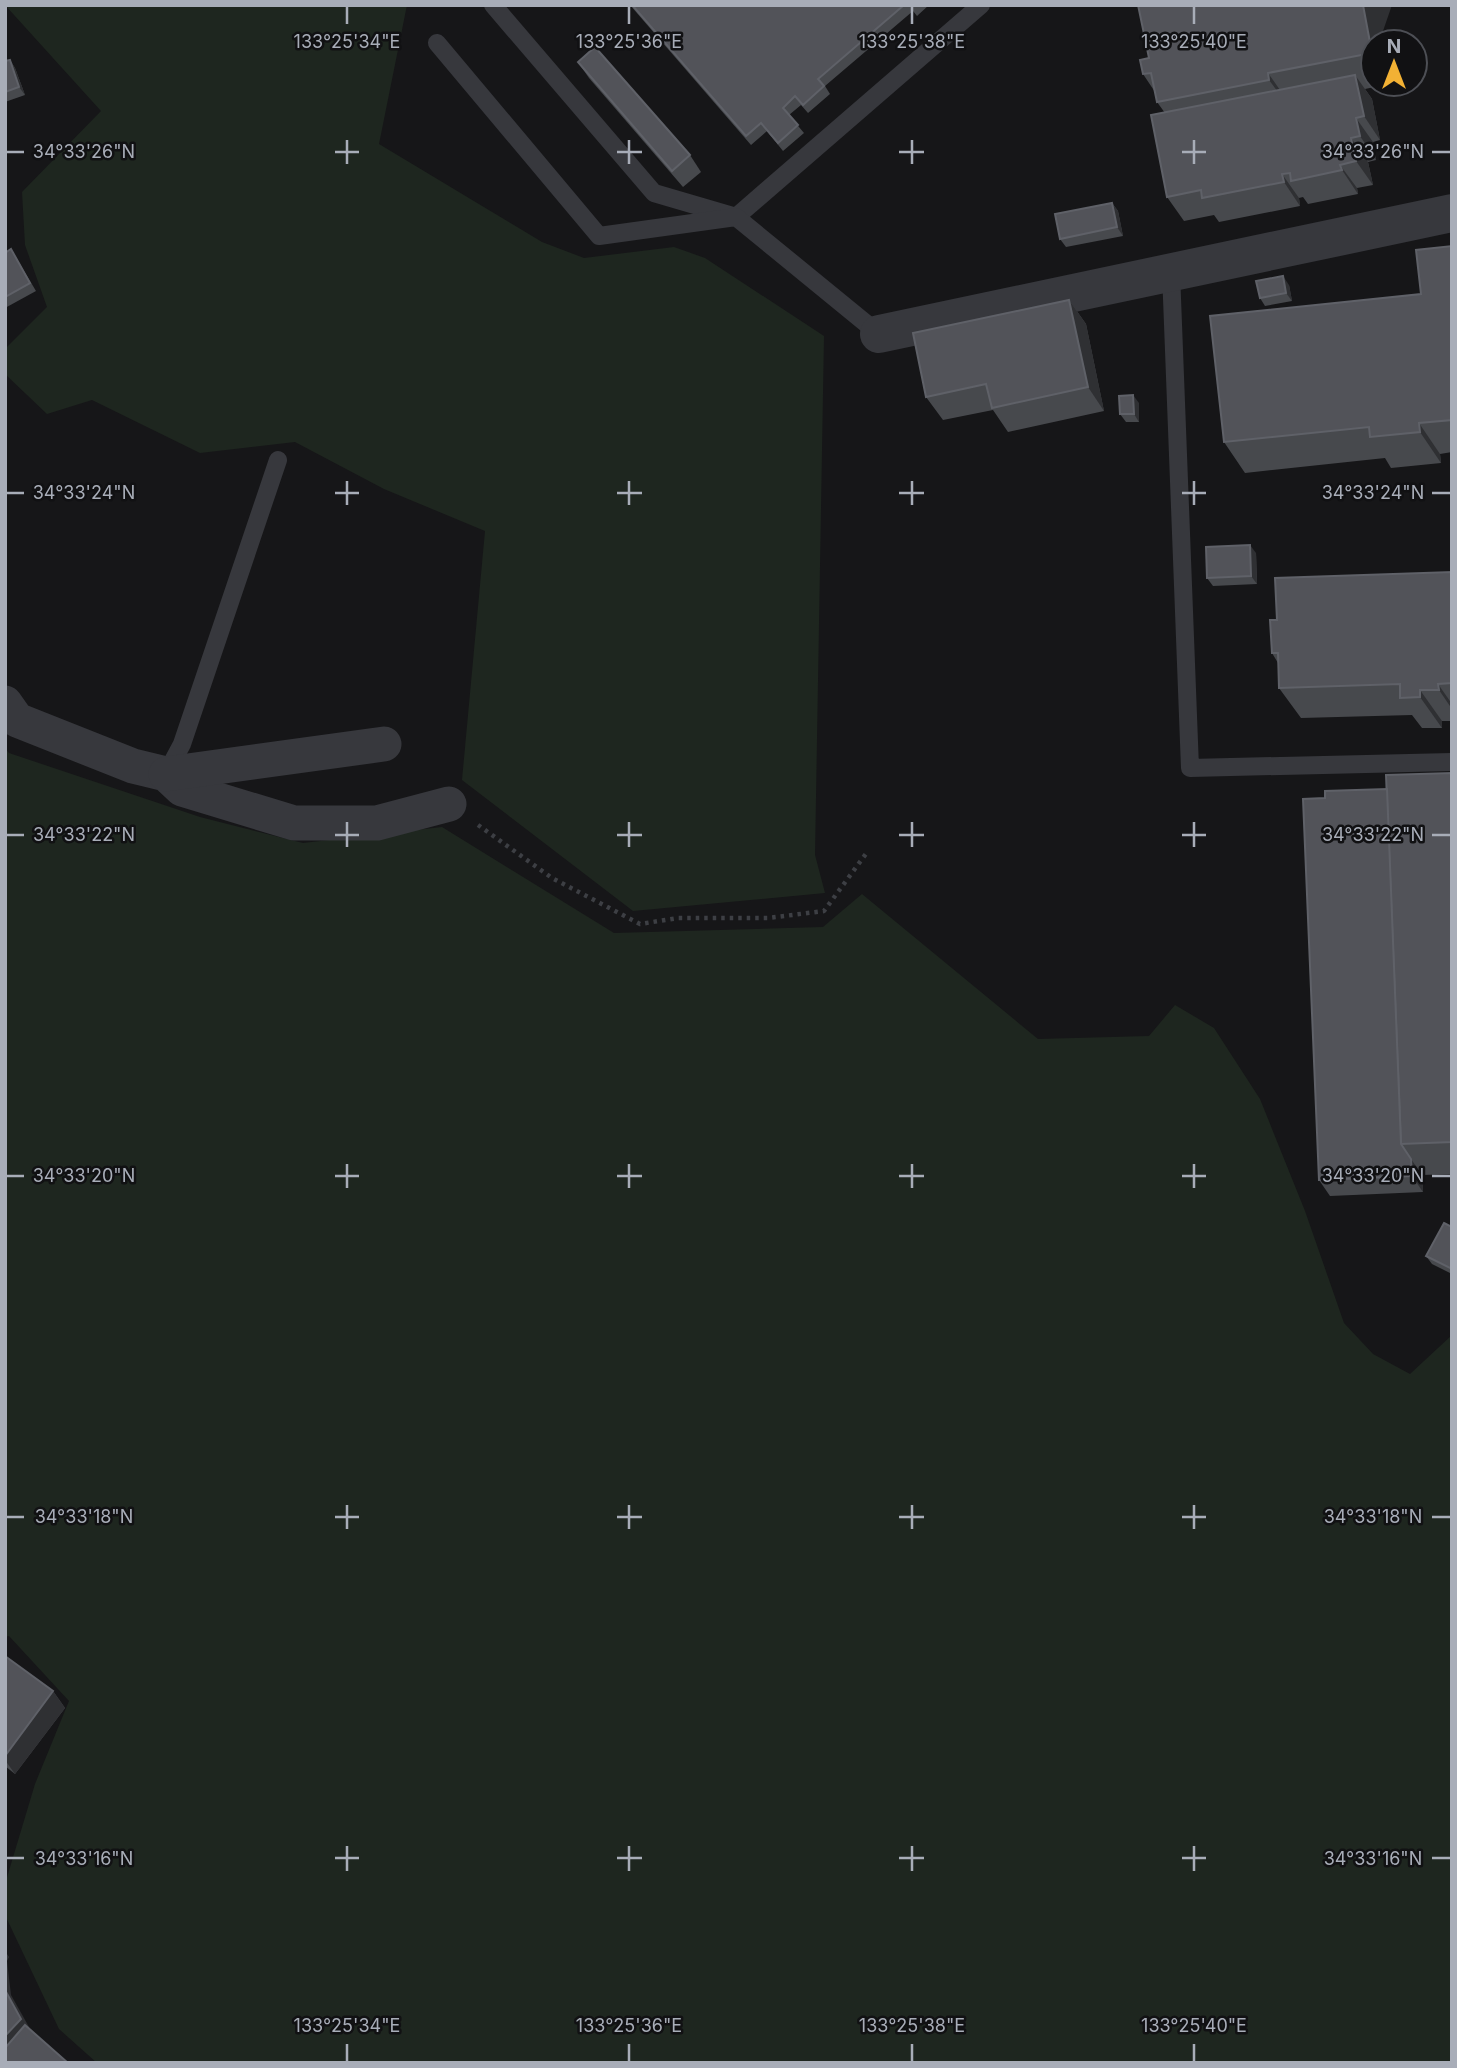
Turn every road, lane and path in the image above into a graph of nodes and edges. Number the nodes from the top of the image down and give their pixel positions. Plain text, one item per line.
1 (493, 5) edge
2 (981, 5) edge
3 (437, 43) dead end
4 (1452, 213) edge
5 (736, 216) junction
6 (1171, 272) junction
7 (879, 334) joint
8 (278, 460) dead end
9 (5, 703) edge
10 (384, 744) dead end
11 (1452, 762) edge
12 (166, 774) junction
13 (450, 804) joint
14 (868, 850) dead end

1 - 5 lane
2 - 5 lane
3 - 5 lane
4 - 6 street
5 - 7 lane
6 - 7 street
6 - 11 lane
8 - 12 lane
9 - 12 street
10 - 12 street
12 - 13 street
13 - 14 path

